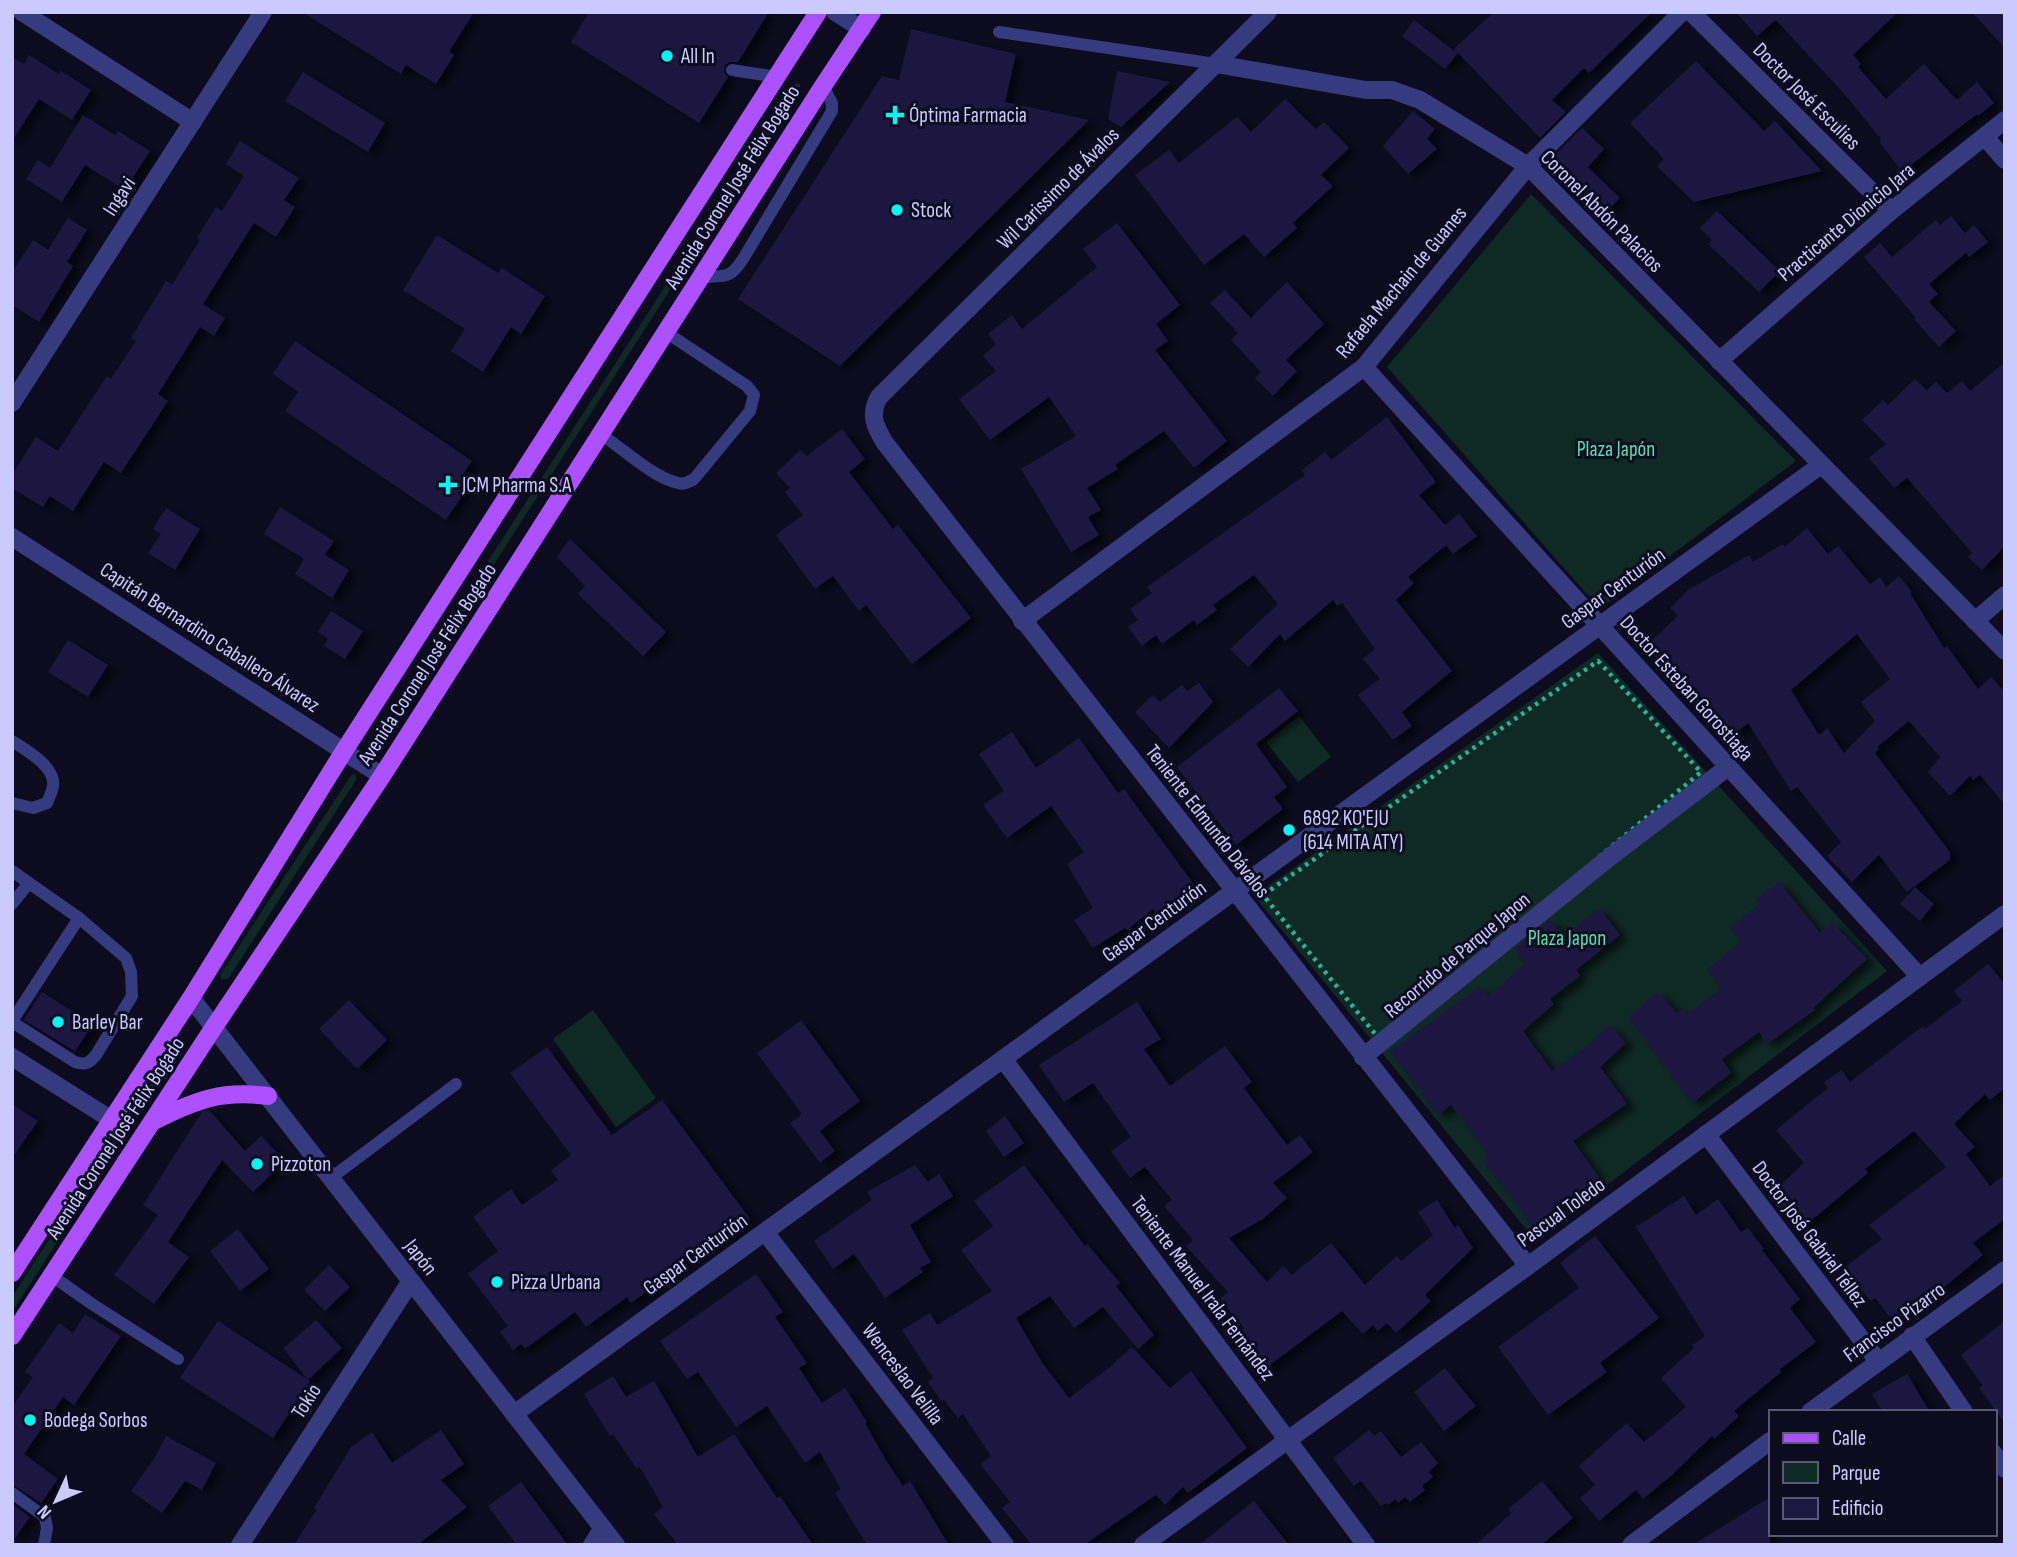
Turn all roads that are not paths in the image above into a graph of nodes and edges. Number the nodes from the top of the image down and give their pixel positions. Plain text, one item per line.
1 (22, 12) edge
2 (263, 12) edge
3 (818, 12) edge
4 (835, 12) edge
5 (872, 12) edge
6 (1268, 12) edge
7 (1682, 12) edge
8 (1691, 12) edge
9 (862, 29) junction
10 (999, 32) dead end
11 (1216, 64) junction
12 (732, 70) dead end
13 (777, 77) junction
14 (823, 86) junction
15 (2005, 120) edge
16 (193, 122) junction
17 (1985, 137) junction
18 (2005, 160) edge
19 (1528, 166) junction
20 (1891, 211) junction
21 (703, 277) junction
22 (667, 334) junction
23 (1719, 361) junction
24 (1364, 367) junction
25 (879, 397) joint
26 (12, 403) edge
27 (602, 435) junction
28 (1821, 465) junction
29 (12, 537) edge
30 (2005, 595) edge
31 (1022, 621) junction
32 (1975, 621) junction
33 (1600, 626) junction
34 (2005, 651) edge
35 (12, 741) edge
36 (344, 751) junction
37 (1728, 767) junction
38 (382, 776) junction
39 (12, 803) edge
40 (12, 871) edge
41 (29, 883) junction
42 (1234, 892) junction
43 (12, 904) edge
44 (2005, 914) edge
45 (79, 918) junction
46 (1920, 977) junction
47 (191, 998) junction
48 (12, 1021) edge
49 (214, 1027) junction
50 (12, 1056) edge
51 (1363, 1057) junction
52 (1003, 1059) junction
53 (456, 1084) dead end
54 (268, 1096) junction
55 (112, 1120) junction
56 (154, 1121) junction
57 (1706, 1134) junction
58 (331, 1178) junction
59 (765, 1232) junction
60 (1528, 1266) junction
61 (2005, 1270) edge
62 (12, 1273) edge
63 (52, 1276) junction
64 (411, 1281) junction
65 (12, 1336) edge
66 (1912, 1336) junction
67 (178, 1359) dead end
68 (1878, 1361) junction
69 (1813, 1410) edge
70 (1963, 1410) edge
71 (514, 1414) junction
72 (1287, 1439) junction
73 (1769, 1442) edge
74 (12, 1493) edge
75 (603, 1528) junction
76 (44, 1545) edge
77 (240, 1545) edge
78 (592, 1545) edge
79 (616, 1545) edge
80 (1004, 1545) edge
81 (1143, 1545) edge
82 (1366, 1545) edge
83 (1631, 1545) edge

1 - 16 street
2 - 16 street, Ingavi
3 - 13 main road, Avenida Coronel José Félix Bogado
4 - 9 street
5 - 9 main road, Avenida Coronel José Félix Bogado
6 - 11 street, Wil Carissimo de Ávalos
7 - 19 street, Rafaela Machain de Guanes
8 - 20 street, Doctor José Esculies
9 - 14 main road, Avenida Coronel José Félix Bogado
10 - 11 lane, Coronel Abdón Palacios
11 - 19 street, Coronel Abdón Palacios
11 - 25 street, Wil Carissimo de Ávalos
12 - 13 lane
13 - 36 main road, Avenida Coronel José Félix Bogado
14 - 21 main road, Avenida Coronel José Félix Bogado
14 - 21 lane
15 - 17 street, Practicante Dionicio Jara
16 - 26 street, Ingavi
17 - 18 street
17 - 20 street, Practicante Dionicio Jara
19 - 23 street, Coronel Abdón Palacios
19 - 24 street, Rafaela Machain de Guanes
20 - 23 street, Practicante Dionicio Jara
21 - 22 main road, Avenida Coronel José Félix Bogado
22 - 27 main road, Avenida Coronel José Félix Bogado
22 - 27 lane
23 - 28 street, Coronel Abdón Palacios
24 - 31 street, Rafaela Machain de Guanes
24 - 33 street, Doctor Esteban Gorostiaga
25 - 31 street, Teniente Edmundo Dávalos
27 - 38 main road, Avenida Coronel José Félix Bogado
28 - 32 street, Coronel Abdón Palacios
28 - 33 street, Gaspar Centurión
29 - 36 street, Capitán Bernardino Caballero Álvarez
30 - 32 street
31 - 42 street, Teniente Edmundo Dávalos
32 - 34 street, Coronel Abdón Palacios
33 - 37 street, Doctor Esteban Gorostiaga
33 - 42 street, Gaspar Centurión
35 - 39 lane
36 - 38 street, Capitán Bernardino Caballero Álvarez
36 - 47 main road, Avenida Coronel José Félix Bogado
37 - 46 street, Doctor Esteban Gorostiaga
37 - 51 street
38 - 49 main road, Avenida Coronel José Félix Bogado
40 - 41 lane
41 - 43 lane
41 - 45 lane
42 - 51 street, Teniente Edmundo Dávalos
42 - 52 street, Gaspar Centurión
44 - 46 street, Pascual Toledo
45 - 48 lane
45 - 48 lane
46 - 57 street, Pascual Toledo
47 - 49 street, Japón
47 - 55 main road, Avenida Coronel José Félix Bogado
49 - 54 street, Japón
49 - 56 main road, Avenida Coronel José Félix Bogado
50 - 55 street
51 - 60 street, Teniente Edmundo Dávalos
52 - 59 street, Gaspar Centurión
52 - 72 street, Teniente Manuel Irala Fernández
53 - 58 lane
54 - 56 main road
54 - 58 street, Japón
55 - 62 main road, Avenida Coronel José Félix Bogado
56 - 63 main road, Avenida Coronel José Félix Bogado
57 - 60 street, Pascual Toledo
57 - 68 street, Doctor José Gabriel Téllez
58 - 64 street, Japón
59 - 71 street, Gaspar Centurión
59 - 80 street, Wenceslao Velilla
60 - 72 street, Pascual Toledo
61 - 66 street, Francisco Pizarro
63 - 65 main road, Avenida Coronel José Félix Bogado
63 - 67 lane
64 - 71 street, Japón
64 - 77 street, Tokio
66 - 68 street, Francisco Pizarro
66 - 70 street
68 - 69 street, Francisco Pizarro
71 - 75 street, Japón
72 - 81 street, Pascual Toledo
72 - 82 street, Teniente Manuel Irala Fernández
73 - 83 street
74 - 76 lane
75 - 78 street
75 - 79 street, Japón

